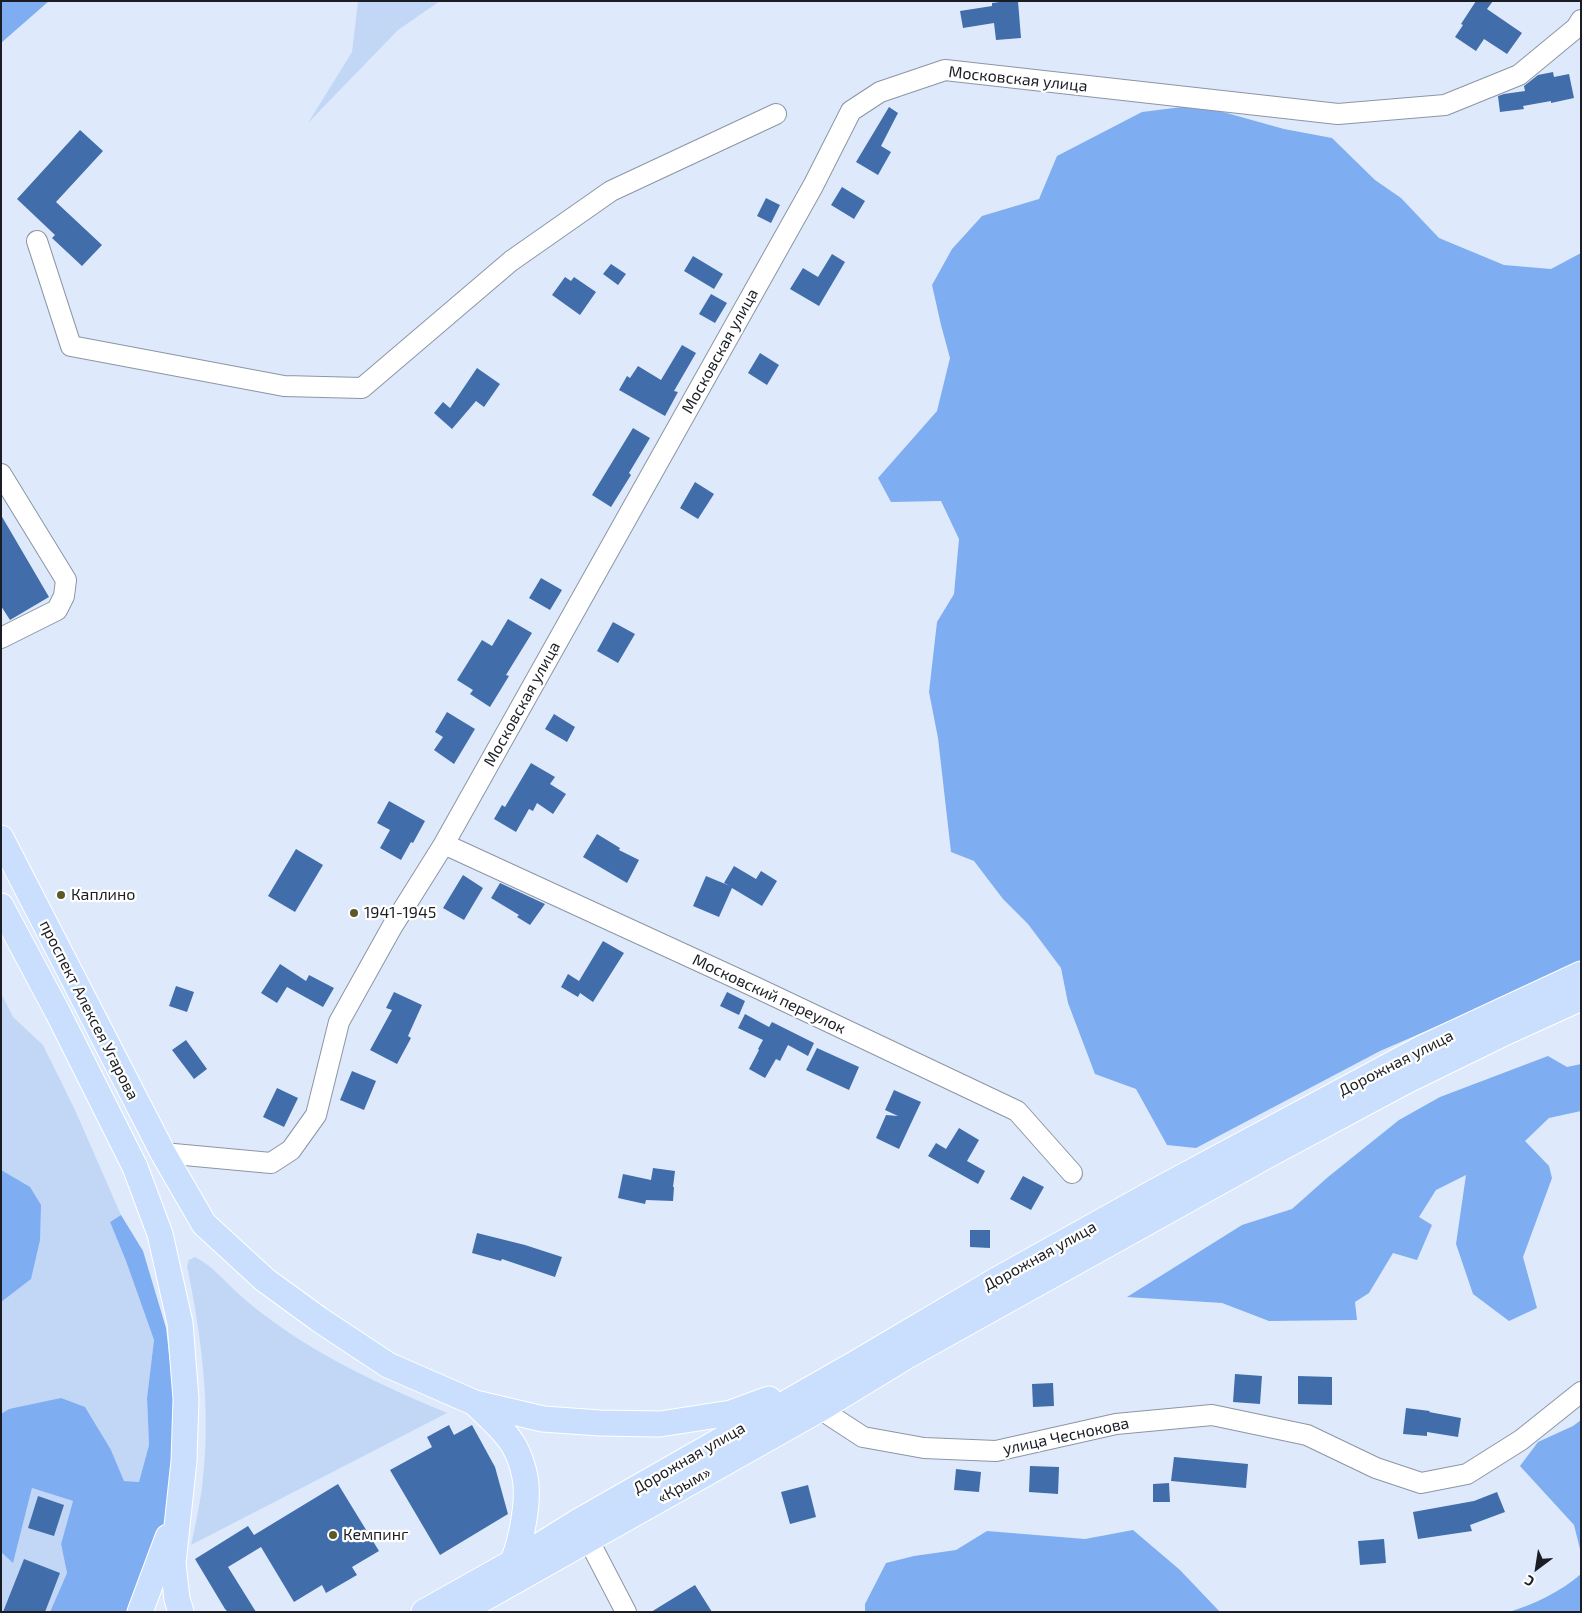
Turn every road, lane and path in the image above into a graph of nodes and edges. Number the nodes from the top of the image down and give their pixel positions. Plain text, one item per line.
1 (1581, 20) edge
2 (776, 114) dead end
3 (36, 241) dead end
4 (1, 474) edge
5 (1, 638) edge
6 (1, 838) edge
7 (444, 844) junction
8 (1, 906) edge
9 (1581, 974) edge
10 (1581, 998) edge
11 (163, 1153) junction
12 (135, 1166) junction
13 (1072, 1173) dead end
14 (907, 1356) joint
15 (856, 1363) junction
16 (1581, 1392) edge
17 (475, 1403) junction
18 (820, 1409) junction
19 (178, 1511) junction
20 (588, 1538) junction
21 (513, 1562) junction
22 (494, 1593) junction
23 (140, 1612) edge
24 (181, 1612) edge
25 (424, 1612) edge
26 (460, 1612) edge
27 (626, 1612) edge

1 - 7 street, Московская улица
2 - 3 street
4 - 5 street
6 - 11 main road, проспект Алексея Угарова
7 - 11 street, Московская улица
7 - 13 street, Московский переулок
8 - 12 main road, проспект Алексея Угарова
9 - 15 main road, Дорожная улица
10 - 14 main road, Дорожная улица
11 - 12 main road
11 - 17 main road, проспект Алексея Угарова
12 - 19 main road, проспект Алексея Угарова
14 - 18 main road, «Крым»
15 - 17 main road
15 - 21 main road, Дорожная улица
16 - 18 street, улица Чеснокова
17 - 21 main road
18 - 20 main road, «Крым»
19 - 23 main road
19 - 24 main road, проспект Алексея Угарова
20 - 22 main road, «Крым»
20 - 27 street
21 - 22 main road
21 - 25 main road
22 - 26 main road, «Крым»

